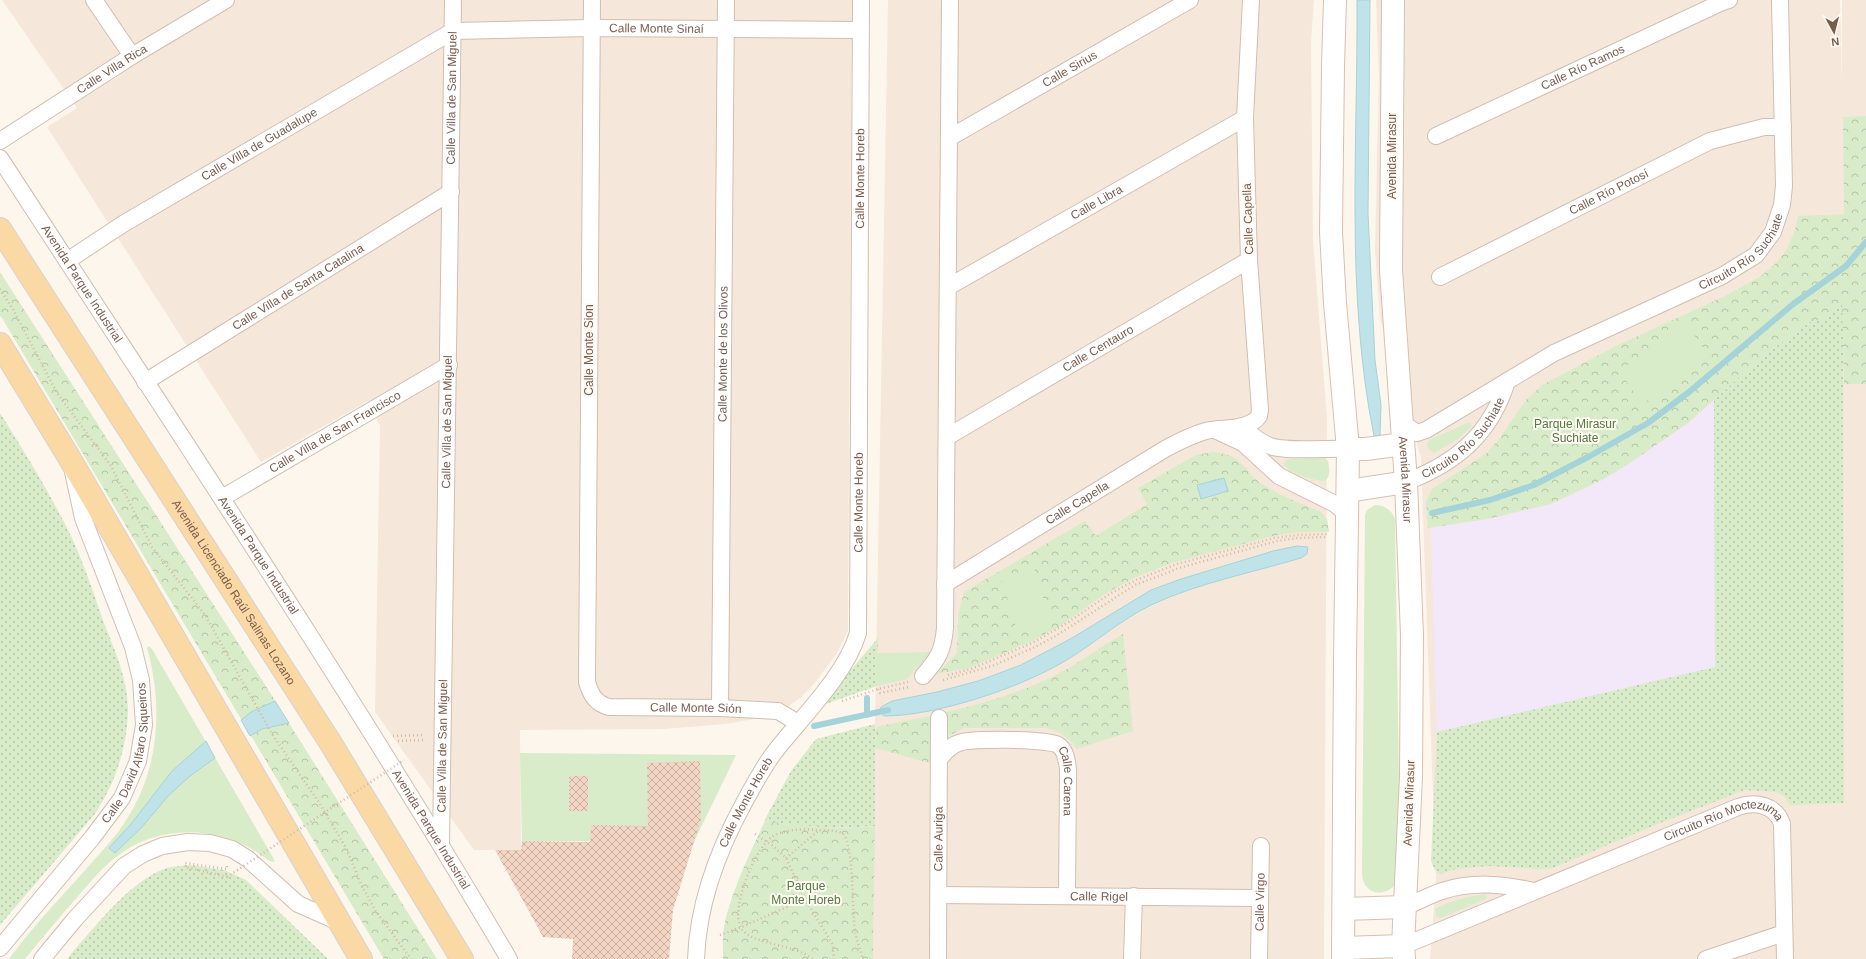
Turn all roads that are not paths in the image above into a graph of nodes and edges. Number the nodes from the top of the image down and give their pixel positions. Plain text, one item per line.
1 (94, 0) edge
2 (226, 0) edge
3 (453, 0) edge
4 (592, 0) edge
5 (726, 0) edge
6 (861, 0) edge
7 (950, 0) edge
8 (1190, 0) edge
9 (1251, 0) edge
10 (1335, 0) edge
11 (1393, 0) edge
12 (1729, 0) edge
13 (1780, 0) edge
14 (591, 28) junction
15 (726, 30) junction
16 (860, 30) junction
17 (453, 31) junction
18 (132, 56) junction
19 (1245, 118) junction
20 (1783, 127) junction
21 (1436, 136) dead end
22 (950, 138) junction
23 (0, 141) edge
24 (0, 158) edge
25 (452, 192) junction
26 (0, 229) edge
27 (1249, 260) junction
28 (67, 261) junction
29 (1440, 277) dead end
30 (948, 287) junction
31 (0, 344) edge
32 (449, 365) junction
33 (1507, 381) junction
34 (145, 382) junction
35 (1401, 420) junction
36 (1347, 422) junction
37 (1242, 426) junction
38 (1213, 430) junction
39 (1426, 430) junction
40 (948, 437) junction
41 (1402, 444) junction
42 (1308, 448) junction
43 (1348, 449) junction
44 (70, 459) junction
45 (1406, 482) junction
46 (1348, 492) junction
47 (1316, 494) junction
48 (222, 498) junction
49 (1347, 518) junction
50 (945, 584) junction
51 (917, 679) road end
52 (594, 699) joint
53 (720, 708) junction
54 (939, 718) dead end
55 (798, 722) junction
56 (940, 758) junction
57 (441, 844) junction
58 (1261, 846) dead end
59 (1534, 891) junction
60 (939, 895) junction
61 (1067, 896) junction
62 (1134, 896) junction
63 (1260, 898) junction
64 (1405, 907) junction
65 (1344, 909) junction
66 (341, 923) junction
67 (1784, 932) junction
68 (0, 948) edge
69 (1404, 953) edge
70 (1722, 953) junction
71 (1343, 954) edge
72 (42, 959) edge
73 (361, 959) edge
74 (462, 959) edge
75 (509, 959) edge
76 (696, 959) edge
77 (938, 959) edge
78 (1132, 959) edge
79 (1259, 959) edge
80 (1706, 959) edge
81 (1741, 959) edge
82 (1785, 959) edge

1 - 18 street
2 - 18 street, Calle Villa Rica
3 - 17 street, Calle Villa de San Miguel
4 - 14 street, Calle Monte Sion
5 - 15 street, Calle Monte de los Olivos
6 - 16 street, Calle Monte Horeb
7 - 22 street
8 - 22 street, Calle Sirius
9 - 19 street, Calle Capella
10 - 36 street
11 - 35 street, Avenida Mirasur
12 - 21 street, Calle Río Ramos
13 - 20 street, Circuito Río Suchiate
14 - 15 street, Calle Monte Sinaí
14 - 17 street, Calle Monte Sinaí
14 - 52 street, Calle Monte Sion
15 - 16 street, Calle Monte Sinaí
15 - 53 street, Calle Monte de los Olivos
16 - 55 street, Calle Monte Horeb
17 - 25 street, Calle Villa de San Miguel
17 - 28 street, Calle Villa de Guadalupe
18 - 23 street, Calle Villa Rica
19 - 27 street, Calle Capella
19 - 30 street, Calle Libra
20 - 29 street, Calle Río Potosí
20 - 33 street, Circuito Río Suchiate
22 - 30 street
24 - 28 street, Avenida Parque Industrial
25 - 32 street, Calle Villa de San Miguel
25 - 34 street, Calle Villa de Santa Catalina
26 - 74 main road, Avenida Licenciado Raúl Salinas Lozano
27 - 37 street, Calle Capella
27 - 40 street, Calle Centauro
28 - 34 street, Avenida Parque Industrial
30 - 40 street
31 - 44 main road
32 - 48 street, Calle Villa de San Francisco
32 - 57 street, Calle Villa de San Miguel
33 - 39 street, Circuito Río Suchiate
33 - 45 street, Circuito Río Suchiate
34 - 48 street, Avenida Parque Industrial
35 - 39 street
35 - 41 street, Avenida Mirasur
36 - 42 street
36 - 43 street
37 - 38 street, Calle Capella
37 - 42 street
38 - 47 street
38 - 50 street, Calle Capella
39 - 41 street, Circuito Río Suchiate
40 - 50 street
41 - 43 street
41 - 45 street, Avenida Mirasur
42 - 43 street
43 - 46 street
44 - 66 main road
44 - 68 street, Calle David Alfaro Siqueiros
45 - 46 street
45 - 64 street, Avenida Mirasur
46 - 47 street
46 - 49 street
47 - 49 street
48 - 57 street, Avenida Parque Industrial
49 - 65 street
50 - 51 street
52 - 53 street, Calle Monte Sión
53 - 55 street, Calle Monte Sión
54 - 56 street, Calle Auriga
55 - 76 street, Calle Monte Horeb
56 - 60 street, Calle Auriga
56 - 61 street, Calle Carena
57 - 75 street, Avenida Parque Industrial
58 - 63 street, Calle Virgo
59 - 64 street
59 - 67 street, Circuito Río Moctezuma
59 - 69 street, Circuito Río Moctezuma
60 - 61 street, Calle Rigel
60 - 77 street, Calle Auriga
61 - 62 street, Calle Rigel
62 - 63 street, Calle Rigel
62 - 78 street
63 - 79 street, Calle Virgo
64 - 65 street
64 - 69 street, Avenida Mirasur
65 - 71 street
66 - 72 street
66 - 73 main road
67 - 70 street
67 - 82 street, Circuito Río Moctezuma
69 - 71 street
70 - 80 street
70 - 81 street

